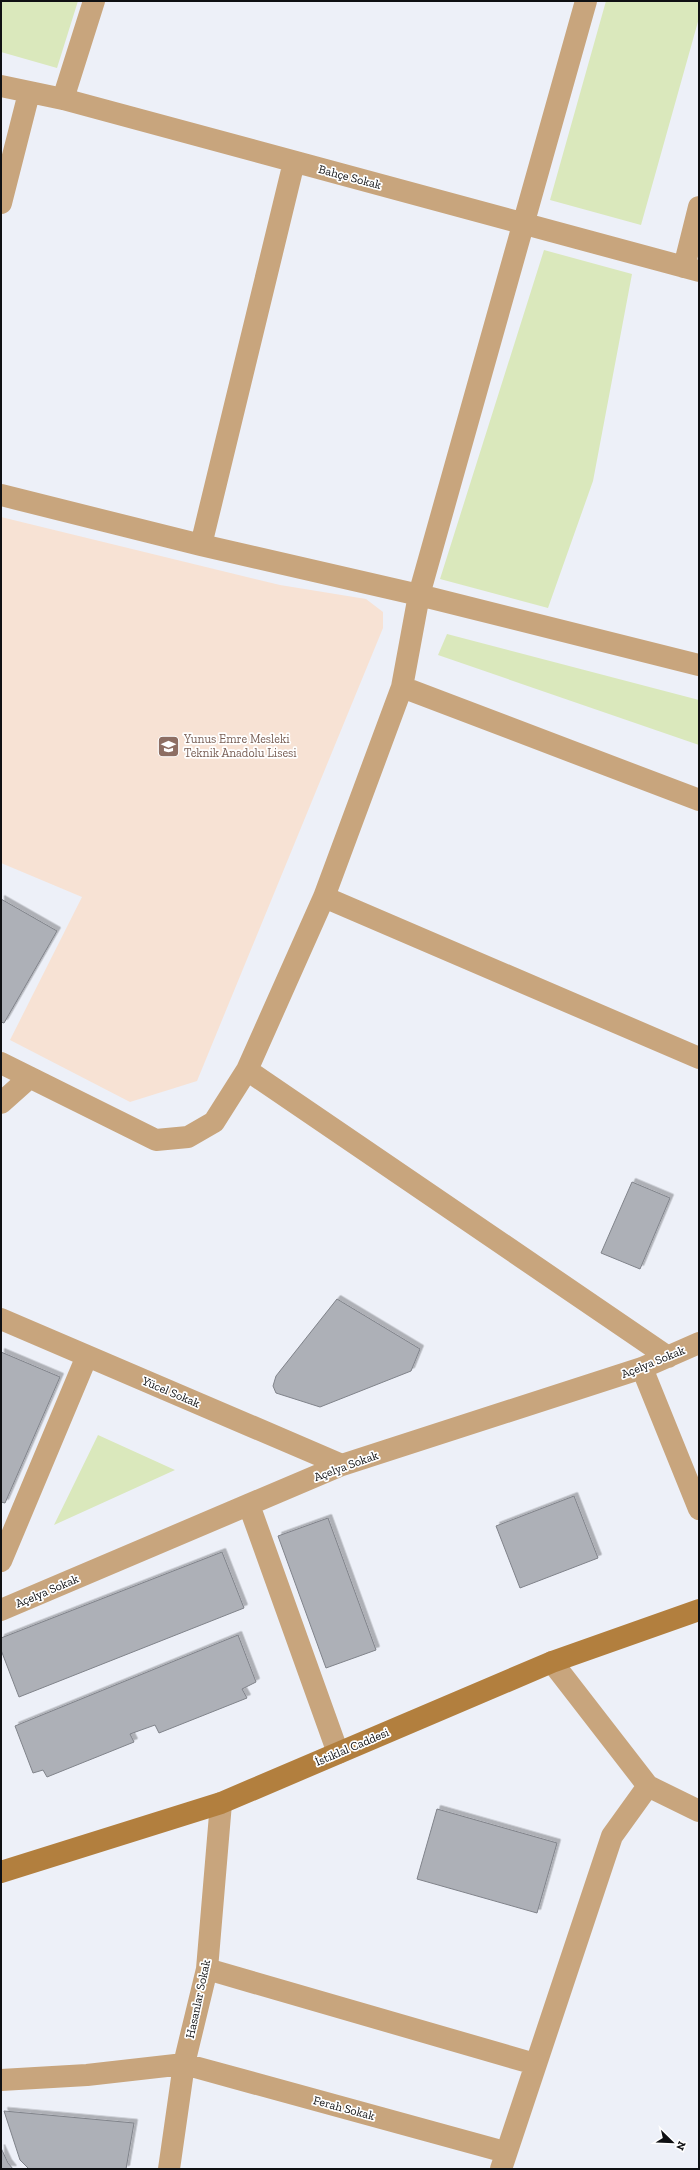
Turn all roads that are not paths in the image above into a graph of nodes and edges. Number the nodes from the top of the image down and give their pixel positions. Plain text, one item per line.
1 (94, 1) edge
2 (586, 1) edge
3 (1, 86) edge
4 (29, 93) junction
5 (63, 99) junction
6 (294, 162) junction
7 (1, 203) edge
8 (699, 207) edge
9 (524, 223) junction
10 (692, 269) edge
11 (1, 495) edge
12 (201, 545) junction
13 (419, 595) junction
14 (699, 665) edge
15 (402, 687) junction
16 (699, 800) edge
17 (324, 898) junction
18 (699, 1058) edge
19 (1, 1063) edge
20 (247, 1070) junction
21 (29, 1078) junction
22 (1, 1103) edge
23 (1, 1319) edge
24 (699, 1343) edge
25 (87, 1356) junction
26 (668, 1357) junction
27 (642, 1368) junction
28 (342, 1465) junction
29 (249, 1505) junction
30 (699, 1509) edge
31 (1, 1561) edge
32 (1, 1610) edge
33 (699, 1610) edge
34 (552, 1662) junction
35 (338, 1753) junction
36 (648, 1786) junction
37 (221, 1803) junction
38 (699, 1811) edge
39 (1, 1872) edge
40 (207, 1969) junction
41 (184, 2064) junction
42 (535, 2064) junction
43 (1, 2080) edge
44 (503, 2161) edge
45 (169, 2169) edge

1 - 5 street
2 - 9 street
3 - 4 street, Bahçe Sokak
4 - 5 street, Bahçe Sokak
4 - 7 street
5 - 6 street, Bahçe Sokak
6 - 9 street, Bahçe Sokak
6 - 12 street
8 - 10 street
9 - 10 street, Bahçe Sokak
9 - 13 street
11 - 12 street
12 - 13 street
13 - 14 street
13 - 15 street
15 - 16 street
15 - 17 street
17 - 18 street
17 - 20 street
19 - 21 street
20 - 21 street
20 - 26 street
21 - 22 street
23 - 25 street, Yücel Sokak
24 - 26 street, Açelya Sokak
25 - 28 street, Yücel Sokak
25 - 31 street
26 - 27 street, Açelya Sokak
27 - 28 street, Açelya Sokak
27 - 30 street
28 - 29 street, Açelya Sokak
29 - 32 street, Açelya Sokak
29 - 35 street
33 - 34 main road, İstiklal Caddesi
34 - 35 main road, İstiklal Caddesi
34 - 36 street
35 - 37 main road, İstiklal Caddesi
36 - 38 street
36 - 42 street
37 - 39 main road, İstiklal Caddesi
37 - 40 street, Hasanlar Sokak
40 - 41 street, Hasanlar Sokak
40 - 42 street
41 - 43 street
41 - 44 street, Ferah Sokak
41 - 45 street, Hasanlar Sokak
42 - 44 street

